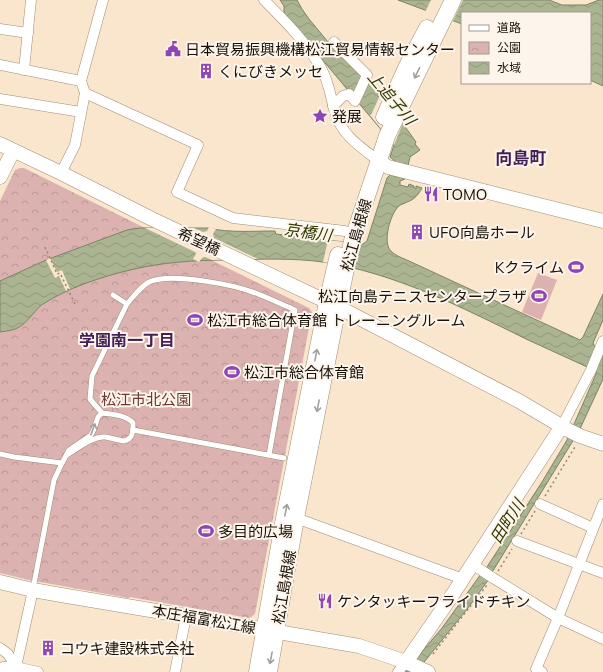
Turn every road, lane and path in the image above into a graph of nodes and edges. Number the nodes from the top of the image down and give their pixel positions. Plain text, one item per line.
1 (31, 0) edge
2 (103, 0) edge
3 (264, 0) edge
4 (441, 0) edge
5 (453, 0) edge
6 (0, 28) edge
7 (28, 33) junction
8 (429, 36) junction
9 (334, 42) dead end
10 (0, 65) edge
11 (24, 70) junction
12 (81, 80) junction
13 (85, 94) junction
14 (0, 99) edge
15 (333, 106) junction
16 (81, 112) junction
17 (0, 144) edge
18 (13, 151) junction
19 (379, 161) junction
20 (61, 173) junction
21 (0, 177) edge
22 (603, 221) edge
23 (346, 237) junction
24 (45, 247) dead end
25 (113, 295) dead end
26 (75, 304) dead end
27 (128, 304) junction
28 (332, 305) junction
29 (602, 344) edge
30 (102, 413) junction
31 (133, 430) junction
32 (570, 431) junction
33 (603, 444) edge
34 (0, 454) edge
35 (67, 455) junction
36 (269, 455) junction
37 (284, 458) dead end
38 (62, 463) junction
39 (540, 504) dead end
40 (603, 504) edge
41 (296, 518) junction
42 (593, 528) junction
43 (517, 541) dead end
44 (579, 564) junction
45 (477, 568) junction
46 (603, 573) edge
47 (463, 579) junction
48 (0, 582) edge
49 (33, 590) junction
50 (186, 616) junction
51 (558, 618) junction
52 (271, 631) junction
53 (603, 639) edge
54 (0, 648) edge
55 (404, 666) edge
56 (16, 667) junction
57 (0, 670) edge
58 (426, 671) edge
59 (38, 672) edge
60 (175, 672) edge
61 (257, 672) edge
62 (268, 672) edge
63 (542, 672) edge

1 - 7 street
2 - 12 street
3 - 15 street
4 - 8 main road, 松江島根線
5 - 8 main road, 松江島根線
6 - 7 street
7 - 11 street
8 - 19 main road, 松江島根線
9 - 15 street
10 - 11 street
11 - 12 street
12 - 13 street
13 - 16 street
13 - 23 street
14 - 16 street
15 - 19 street
16 - 20 street
17 - 18 street, 希望橋
18 - 20 street, 希望橋
18 - 21 street
19 - 22 street
19 - 23 main road, 松江島根線
20 - 28 street, 希望橋
23 - 28 main road, 松江島根線
24 - 26 path
25 - 27 lane
27 - 30 lane
27 - 36 lane
28 - 32 street, 希望橋
28 -> 41 main road, 松江島根線
52 -> 28 main road, 松江島根線
29 - 32 street
30 - 31 lane
35 -> 30 lane
31 - 35 lane
31 - 36 lane
32 - 33 street, 希望橋
32 - 45 street
34 - 38 lane
35 - 38 lane
36 - 37 lane
38 - 49 lane
39 - 42 street
40 - 42 street
41 - 47 street
41 - 52 main road, 松江島根線
42 - 44 street
43 - 44 street
44 - 46 street
44 - 51 street
45 - 47 street
45 - 51 street
47 - 55 street
48 - 49 street, 本庄福富松江線
49 - 50 street, 本庄福富松江線
49 - 56 street
50 - 52 street, 本庄福富松江線
50 - 60 street
51 - 53 street
51 - 63 street
52 - 55 street, 本庄福富松江線
52 - 61 main road, 松江島根線
52 -> 62 main road, 松江島根線
54 - 56 street
55 - 58 street, 本庄福富松江線
56 - 57 street
56 - 59 street

